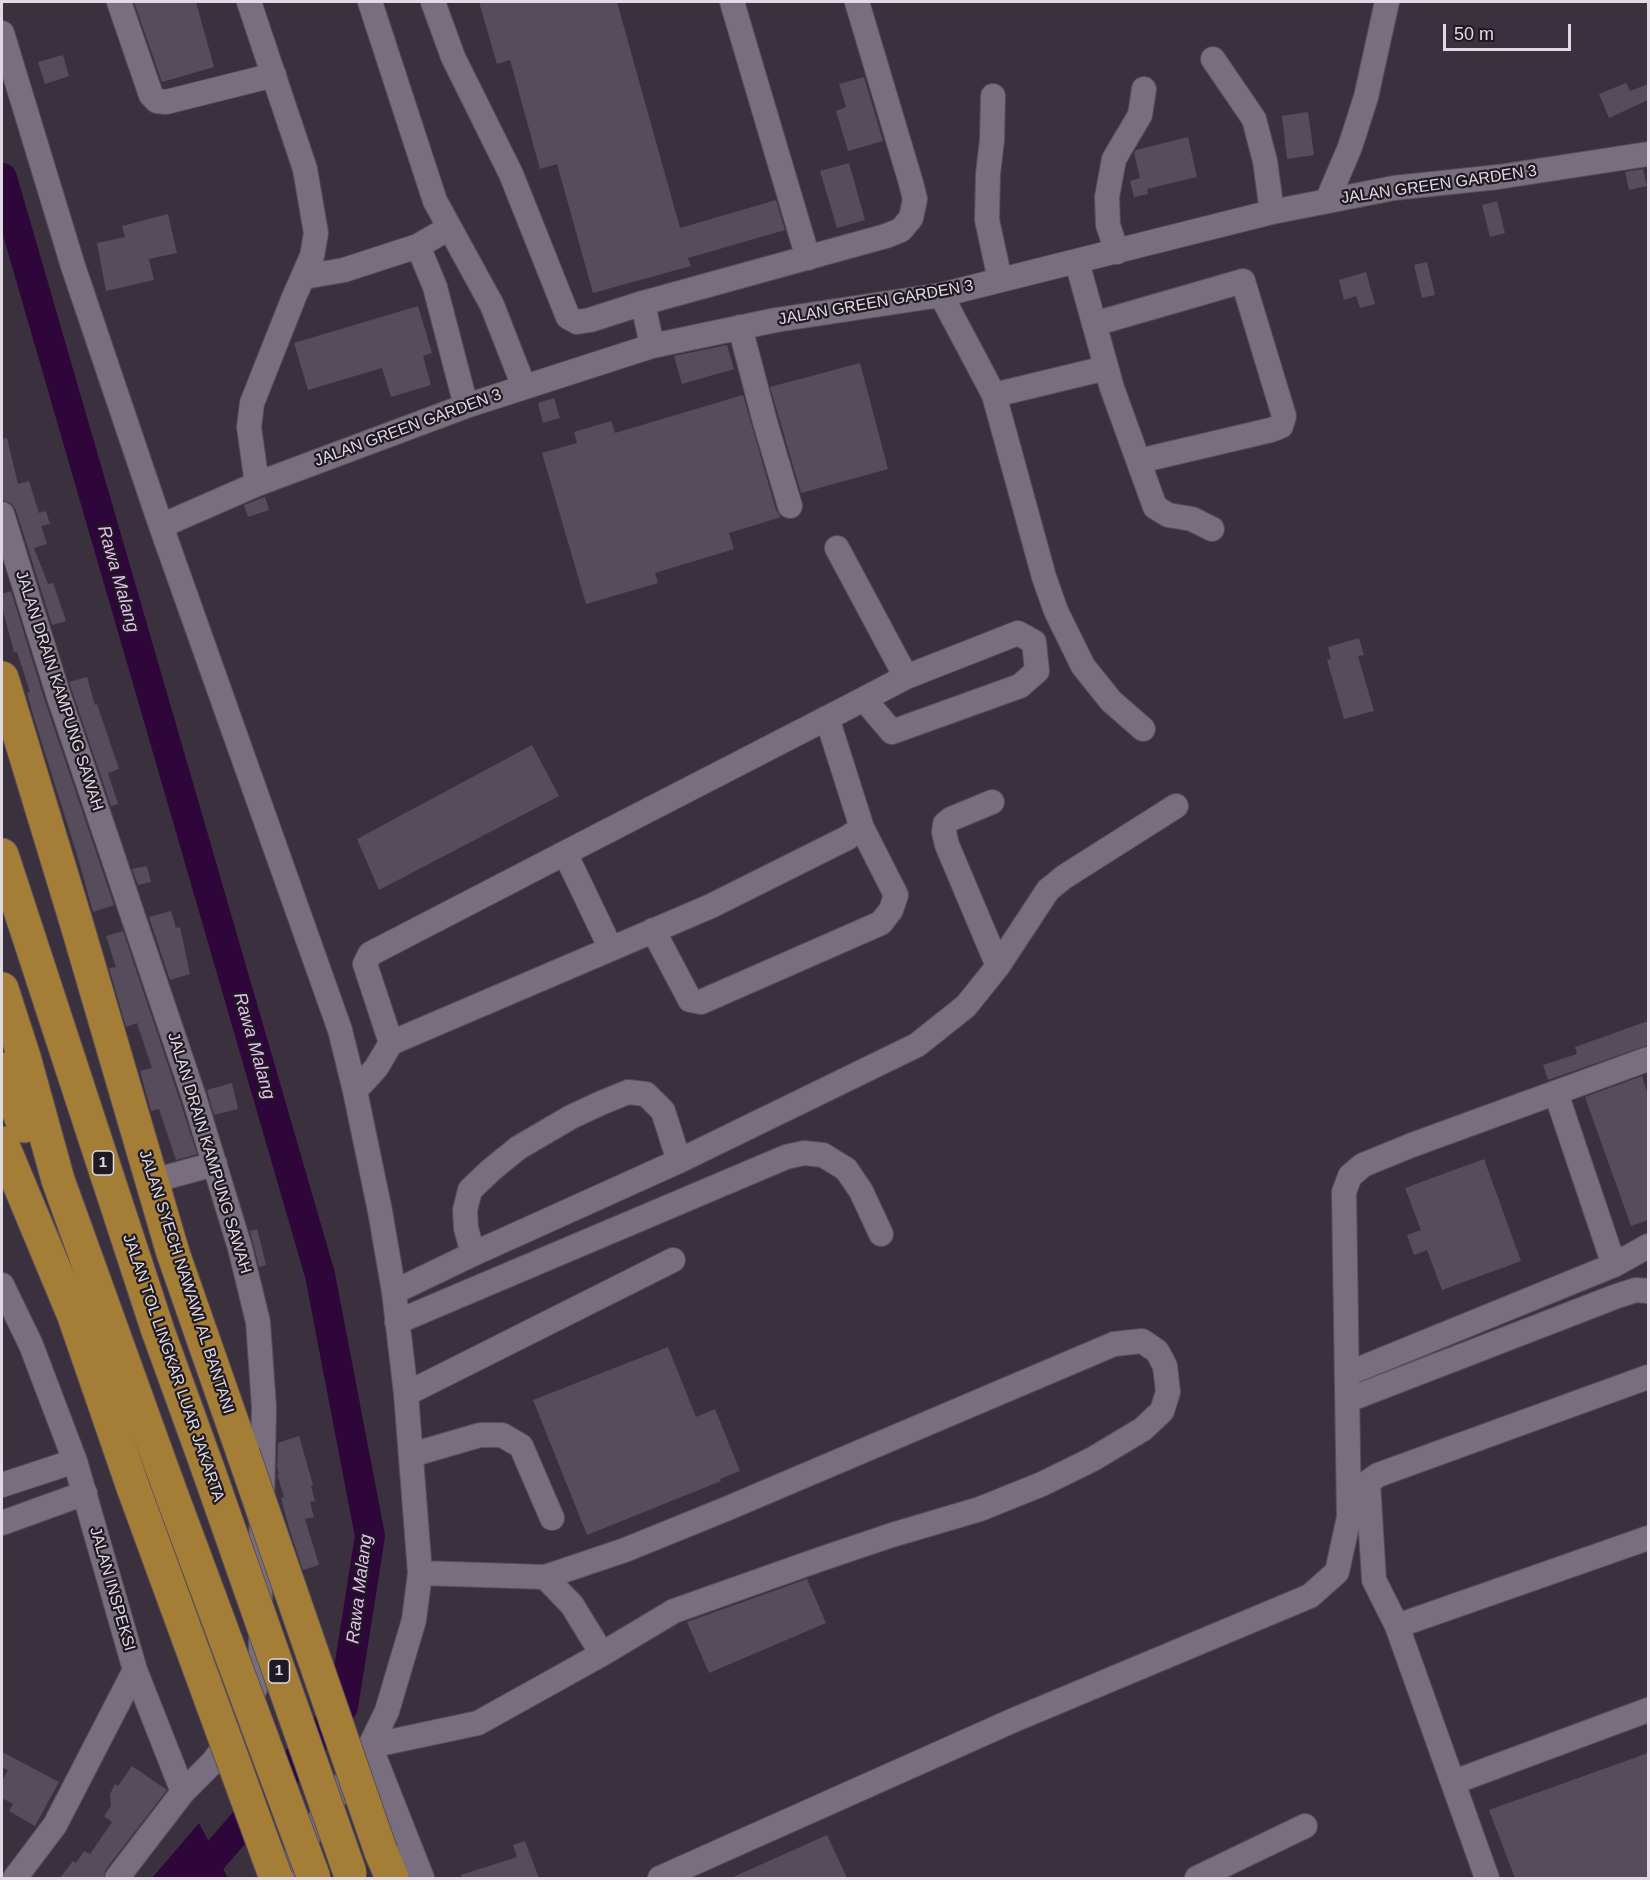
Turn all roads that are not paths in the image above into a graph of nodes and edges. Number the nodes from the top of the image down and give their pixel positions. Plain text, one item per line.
1 (119, 2) edge
2 (249, 2) edge
3 (370, 2) edge
4 (433, 2) edge
5 (732, 2) edge
6 (857, 2) edge
7 (1387, 2) edge
8 (2, 33) edge
9 (1213, 59) dead end
10 (274, 75) junction
11 (1144, 89) dead end
12 (993, 96) dead end
13 (1648, 154) edge
14 (1328, 201) junction
15 (1272, 212) junction
16 (449, 228) junction
17 (418, 246) junction
18 (1117, 252) junction
19 (808, 258) junction
20 (1077, 262) junction
21 (304, 277) junction
22 (1000, 280) junction
23 (941, 295) junction
24 (642, 303) junction
25 (1094, 324) junction
26 (740, 327) junction
27 (652, 346) junction
28 (1106, 368) junction
29 (524, 387) junction
30 (994, 395) junction
31 (466, 406) junction
32 (1139, 461) junction
33 (257, 483) junction
34 (790, 506) dead end
35 (2, 514) edge
36 (161, 526) junction
37 (1212, 529) dead end
38 (837, 548) dead end
39 (906, 677) junction
40 (2, 678) edge
41 (864, 699) junction
42 (827, 718) junction
43 (1143, 729) dead end
44 (992, 801) dead end
45 (1176, 806) dead end
46 (862, 828) junction
47 (565, 853) junction
48 (2, 855) edge
49 (654, 930) junction
50 (611, 949) junction
51 (998, 966) junction
52 (2, 989) edge
53 (390, 1043) junction
54 (1648, 1059) edge
55 (2, 1069) edge
56 (355, 1091) junction
57 (1556, 1093) junction
58 (2, 1143) edge
59 (679, 1161) junction
60 (215, 1164) junction
61 (58, 1180) junction
62 (152, 1181) junction
63 (881, 1234) dead end
64 (1648, 1246) edge
65 (473, 1254) junction
66 (673, 1260) dead end
67 (1614, 1265) junction
68 (2, 1285) edge
69 (1648, 1291) edge
70 (394, 1292) junction
71 (397, 1322) junction
72 (1347, 1374) junction
73 (1648, 1377) edge
74 (406, 1394) junction
75 (1348, 1400) junction
76 (411, 1455) junction
77 (75, 1461) junction
78 (2, 1485) edge
79 (85, 1493) junction
80 (552, 1518) dead end
81 (2, 1523) edge
82 (1648, 1539) edge
83 (420, 1573) junction
84 (545, 1577) junction
85 (1397, 1626) junction
86 (602, 1654) junction
87 (135, 1670) junction
88 (1648, 1710) edge
89 (370, 1746) junction
90 (1454, 1782) junction
91 (183, 1792) junction
92 (1305, 1826) dead end
93 (387, 1865) edge
94 (351, 1876) edge
95 (15, 1878) edge
96 (117, 1878) edge
97 (278, 1878) edge
98 (314, 1878) edge
99 (422, 1878) edge
100 (660, 1878) edge
101 (1197, 1878) edge
102 (1487, 1878) edge

1 - 10 street
2 - 10 street
3 - 16 street
4 - 24 street
5 - 19 street
6 - 19 street
7 - 14 street
8 - 36 street
9 - 15 street
10 - 21 street
11 - 18 street
12 - 22 street
13 - 14 street, JALAN GREEN GARDEN 3
14 - 15 street, JALAN GREEN GARDEN 3
15 - 18 street, JALAN GREEN GARDEN 3
16 - 17 street
16 - 29 street
17 - 21 street
17 - 31 street
18 - 20 street, JALAN GREEN GARDEN 3
19 - 24 street
20 - 22 street, JALAN GREEN GARDEN 3
20 - 25 street
21 - 33 street
22 - 23 street, JALAN GREEN GARDEN 3
23 - 26 street, JALAN GREEN GARDEN 3
23 - 30 street
24 - 27 street
25 - 28 street
25 - 32 street
26 - 27 street, JALAN GREEN GARDEN 3
26 - 34 street
27 - 29 street, JALAN GREEN GARDEN 3
28 - 30 street
28 - 32 street
29 - 31 street, JALAN GREEN GARDEN 3
30 - 43 street
31 - 33 street, JALAN GREEN GARDEN 3
32 - 37 street
33 - 36 street, JALAN GREEN GARDEN 3
35 - 60 street, JALAN DRAIN KAMPUNG SAWAH
36 - 56 street
38 - 39 street
39 - 41 street
39 - 41 street
40 - 62 highway, JALAN SYECH NAWAWI AL BANTANI
41 - 42 street
42 - 46 street
42 - 47 street
44 - 51 street
45 - 51 street
46 - 49 street
46 - 49 street
47 - 50 street
47 - 53 street
48 - 94 highway, JALAN TOL LINGKAR LUAR JAKARTA / 1, bridge
49 - 50 street
50 - 53 street
51 - 59 street
52 - 61 highway
53 - 56 street
54 - 57 street
55 - 61 highway
56 - 70 street
57 - 67 street
57 - 72 street
58 - 97 highway, bridge
59 - 65 street
59 - 65 street
60 - 62 street
60 - 91 street, JALAN DRAIN KAMPUNG SAWAH
61 - 98 highway, bridge
62 - 93 highway, JALAN SYECH NAWAWI AL BANTANI, bridge
63 - 71 street
64 - 67 street
65 - 70 street
66 - 74 street
67 - 72 street
68 - 77 street, JALAN INSPEKSI
69 - 75 street
70 - 71 street
71 - 74 street
72 - 75 street
73 - 85 street
74 - 76 street
75 - 100 street
76 - 80 street
76 - 83 street
77 - 78 street
77 - 79 street, JALAN INSPEKSI
79 - 81 street
79 - 87 street, JALAN INSPEKSI
82 - 85 street
83 - 84 street
83 - 89 street
84 - 86 street
84 - 86 street
85 - 90 street
86 - 89 street
87 - 91 street, JALAN INSPEKSI
87 - 95 street
88 - 90 street
89 - 97 street
89 - 99 street
90 - 102 street
91 - 96 street
92 - 101 street

